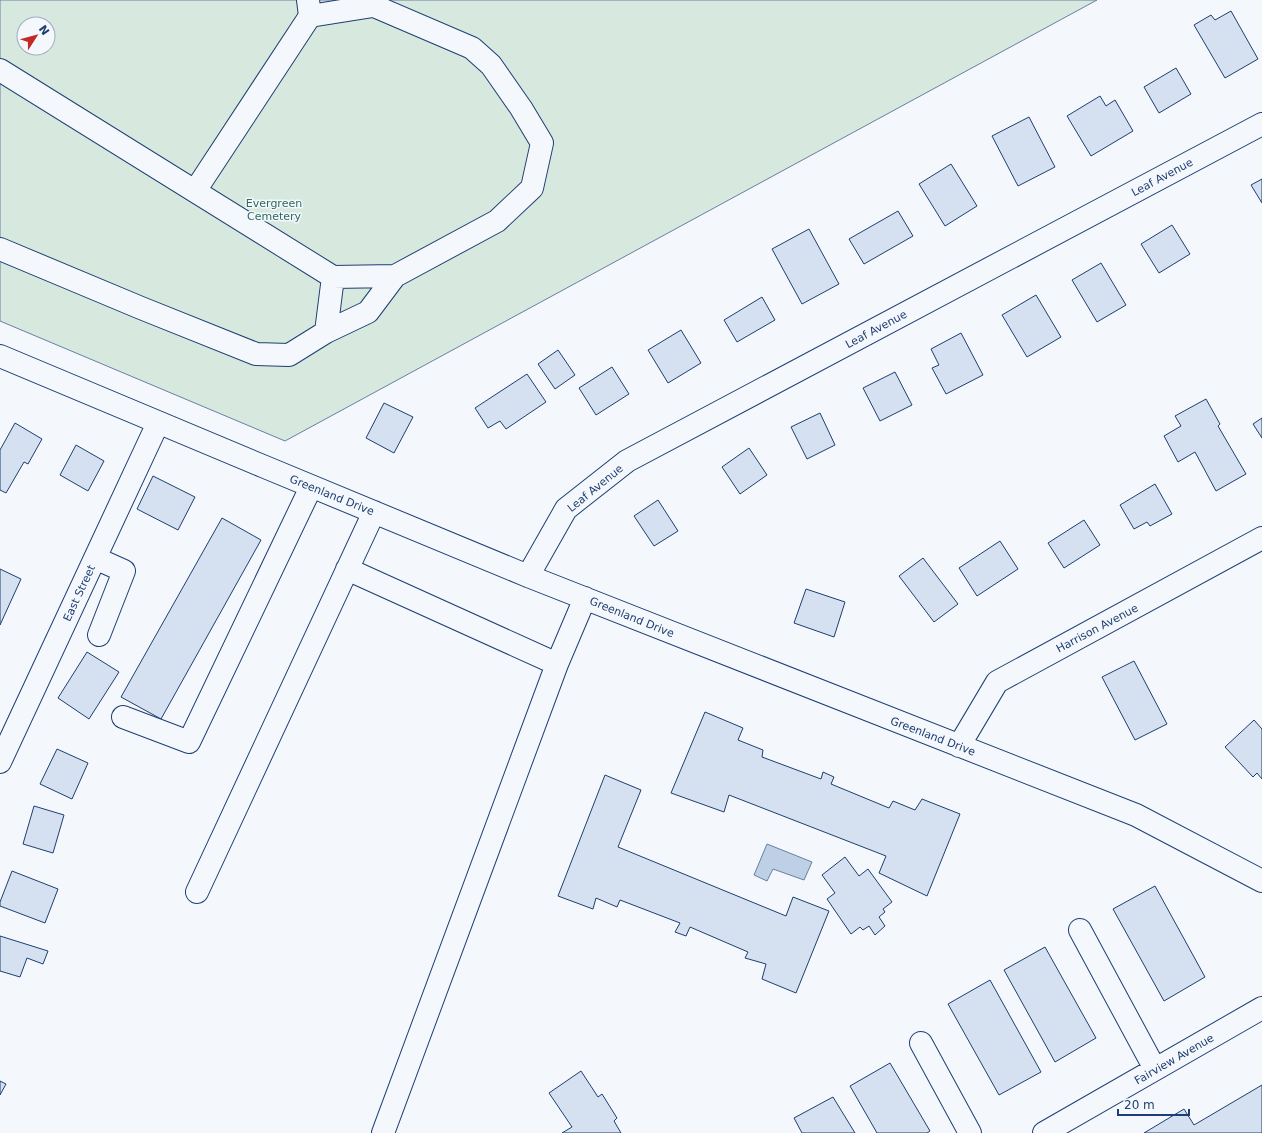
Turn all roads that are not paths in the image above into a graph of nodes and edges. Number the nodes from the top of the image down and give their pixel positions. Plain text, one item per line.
1 (373, 2) edge
2 (309, 8) edge
3 (0, 70) edge
4 (1262, 124) edge
5 (195, 191) junction
6 (0, 248) edge
7 (395, 276) junction
8 (333, 277) junction
9 (326, 332) junction
10 (0, 356) edge
11 (158, 423) junction
12 (311, 487) junction
13 (374, 512) junction
14 (1262, 538) edge
15 (95, 558) junction
16 (347, 569) junction
17 (528, 576) junction
18 (585, 598) junction
19 (99, 636) dead end
20 (557, 664) junction
21 (123, 718) dead end
22 (959, 746) junction
23 (0, 762) edge
24 (1262, 881) edge
25 (197, 892) dead end
26 (1080, 930) dead end
27 (1262, 1008) edge
28 (921, 1043) dead end
29 (1155, 1069) junction
30 (383, 1133) edge
31 (970, 1133) edge
32 (1044, 1133) edge

1 - 2 street
1 - 7 street
2 - 5 street
3 - 5 street
4 - 17 street, Leaf Avenue
5 - 8 street
6 - 9 street
7 - 8 street
7 - 9 street
8 - 9 street
10 - 11 street, Greenland Drive
11 - 12 street, Greenland Drive
11 - 15 street, East Street
12 - 13 street, Greenland Drive
12 - 21 street
13 - 16 street
13 - 17 street, Greenland Drive
14 - 22 street, Harrison Avenue
15 - 19 street
15 - 23 street, East Street
16 - 20 street
16 - 25 street
17 - 18 street, Greenland Drive
18 - 20 street
18 - 22 street, Greenland Drive
20 - 30 street
22 - 24 street, Greenland Drive
26 - 29 street
27 - 29 street, Fairview Avenue
28 - 31 street
29 - 32 street, Fairview Avenue

